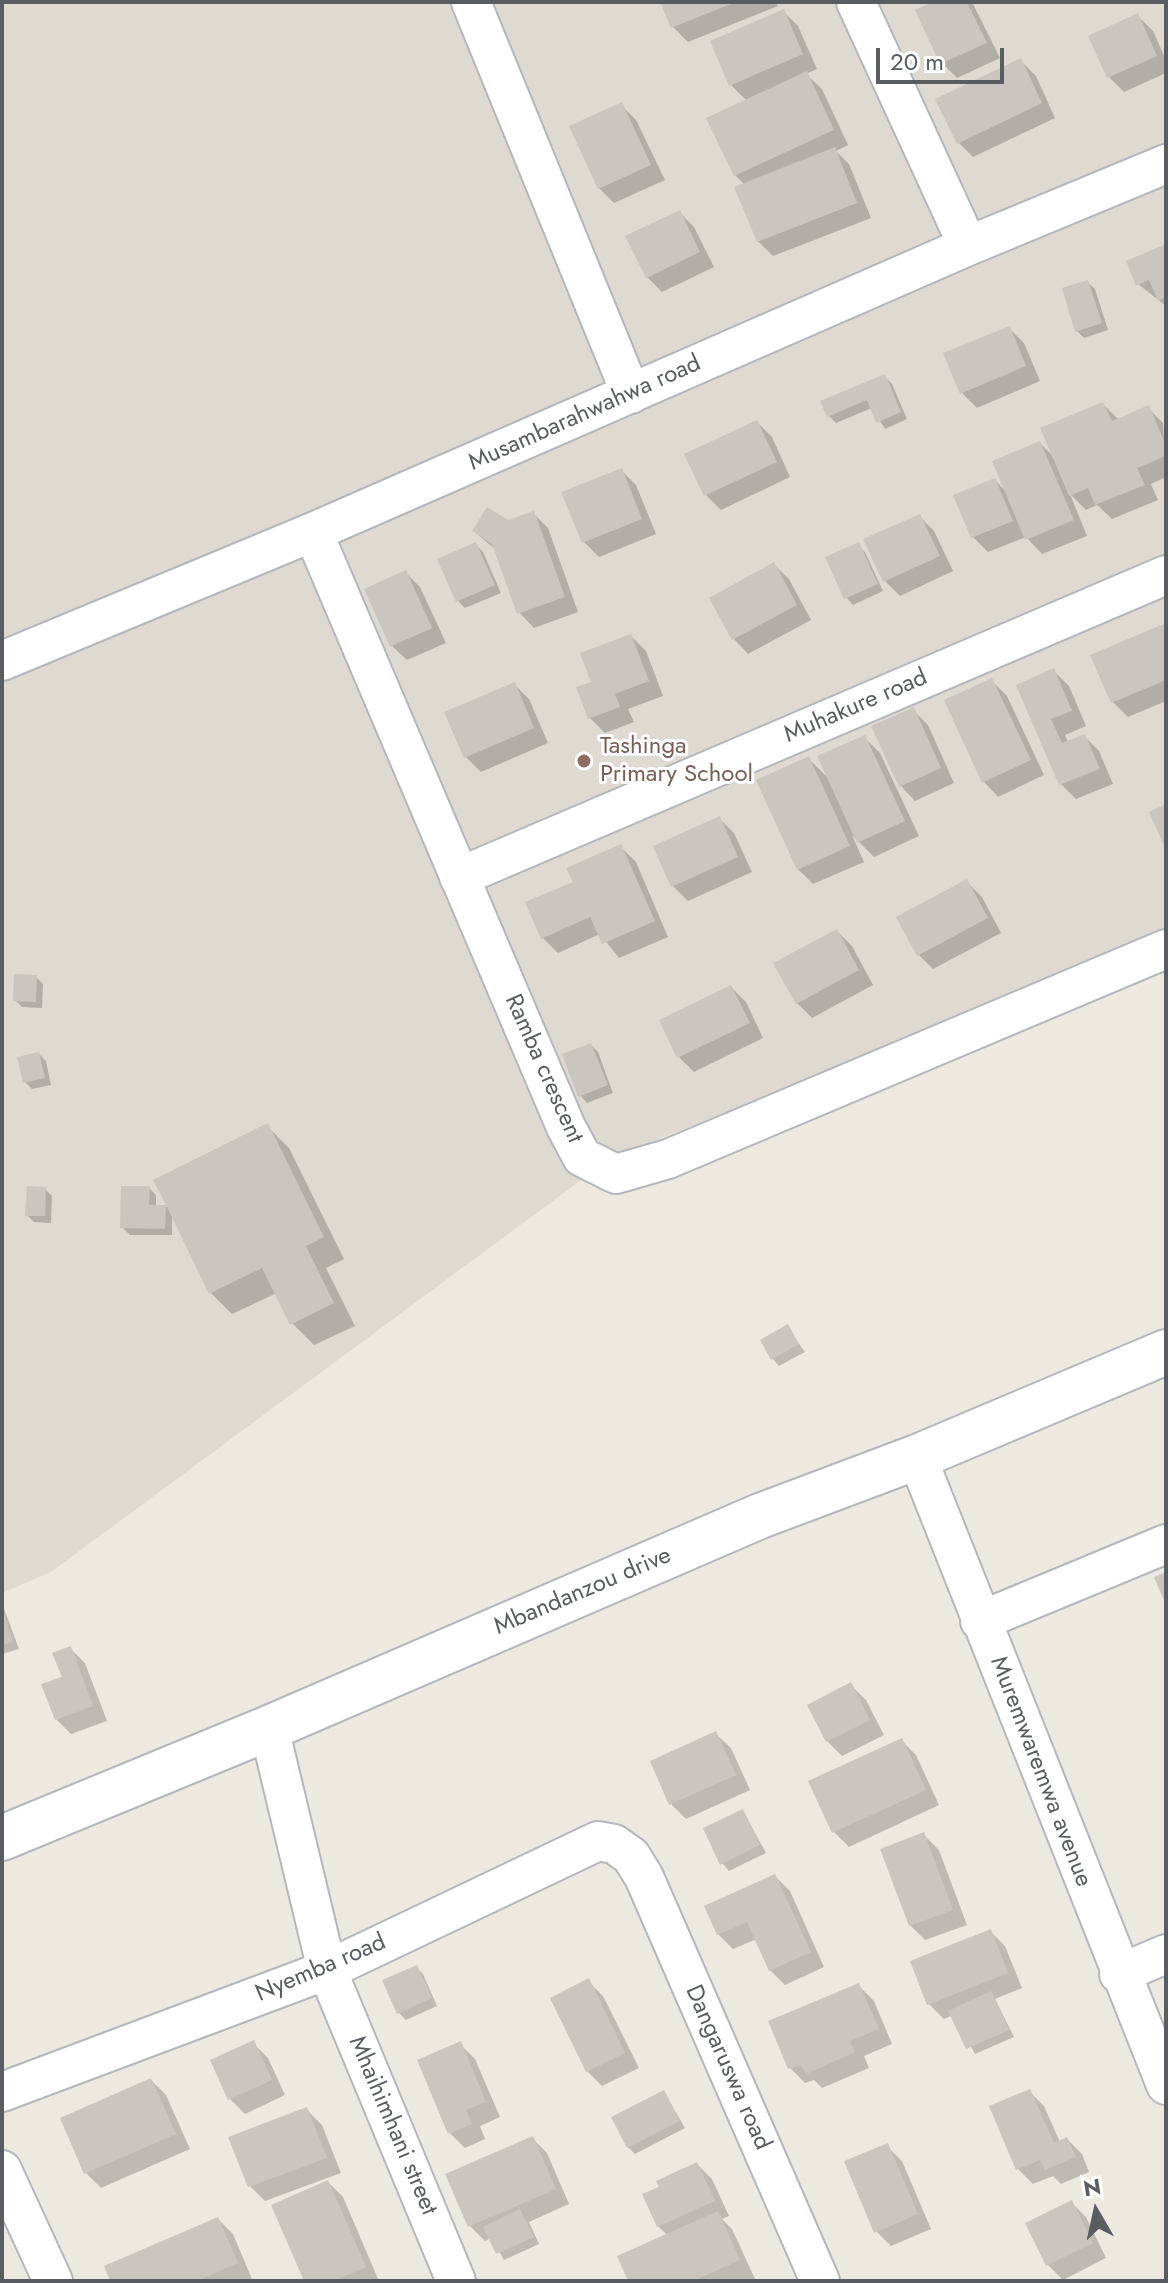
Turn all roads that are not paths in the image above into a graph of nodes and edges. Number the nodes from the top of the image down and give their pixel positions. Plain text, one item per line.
1 (471, 2) edge
2 (856, 2) edge
3 (1166, 164) edge
4 (968, 246) junction
5 (631, 394) junction
6 (313, 532) junction
7 (1166, 575) edge
8 (2, 661) edge
9 (459, 877) junction
10 (1166, 949) edge
11 (1166, 1352) edge
12 (917, 1457) junction
13 (1166, 1544) edge
14 (980, 1621) junction
15 (269, 1728) junction
16 (2, 1838) edge
17 (631, 1856) joint
18 (1166, 1954) edge
19 (327, 1970) junction
20 (1119, 1974) junction
21 (1166, 2085) edge
22 (2, 2092) edge
23 (2, 2170) edge
24 (53, 2281) edge
25 (456, 2281) edge
26 (820, 2281) edge

1 - 5 street
2 - 4 street
3 - 4 street, Musambarahwahwa road
4 - 5 street, Musambarahwahwa road
5 - 6 street, Musambarahwahwa road
6 - 8 street, Musambarahwahwa road
6 - 9 street, Ramba crescent
7 - 9 street, Muhakure road
9 - 10 street, Ramba crescent
11 - 12 street, Mbandanzou drive
12 - 14 street, Muremwaremwa avenue
12 - 15 street, Mbandanzou drive
13 - 14 street
14 - 20 street, Muremwaremwa avenue
15 - 16 street, Mbandanzou drive
15 - 19 street, Mhaihimhani street
17 - 19 street, Nyemba road
17 - 26 street, Dangaruswa road
18 - 20 street
19 - 22 street, Nyemba road
19 - 25 street, Mhaihimhani street
20 - 21 street, Muremwaremwa avenue
23 - 24 street

